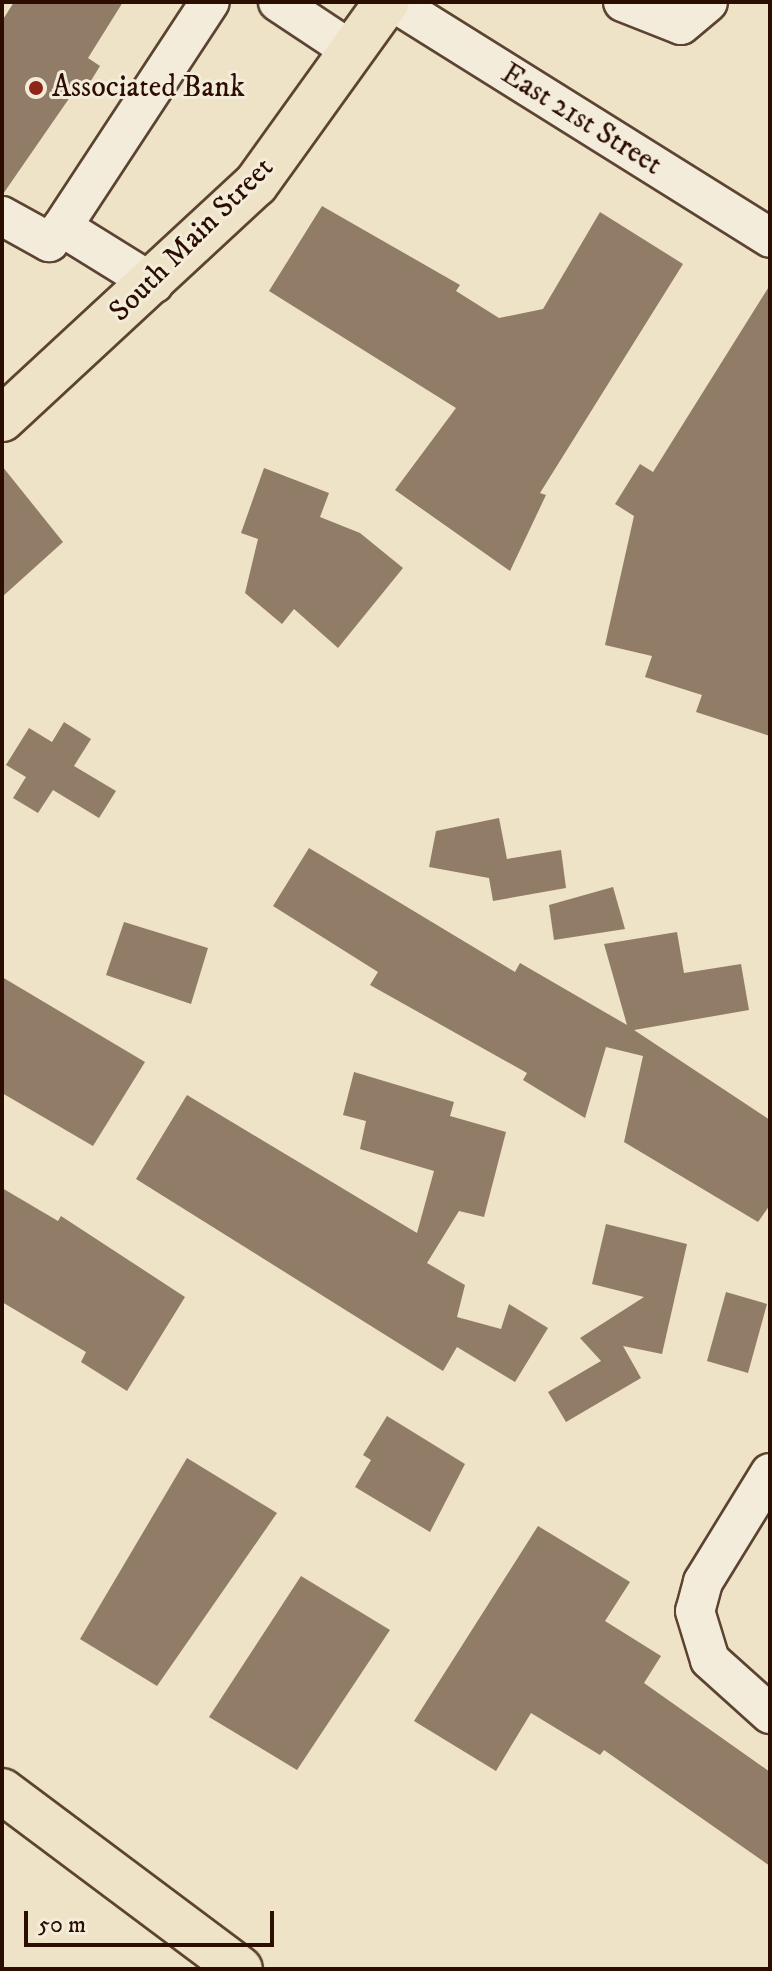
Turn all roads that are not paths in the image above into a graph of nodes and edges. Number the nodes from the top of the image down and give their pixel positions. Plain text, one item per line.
1 (210, 2) edge
2 (278, 2) edge
3 (390, 2) edge
4 (623, 2) edge
5 (708, 2) edge
6 (352, 51) junction
7 (2, 216) edge
8 (62, 227) junction
9 (770, 238) edge
10 (154, 284) junction
11 (2, 419) edge
12 (770, 1473) edge
13 (770, 1714) edge
14 (2, 1791) edge
15 (240, 1969) edge

1 - 8 street
2 - 6 street
3 - 6 main road, South Main Street
3 - 9 street, East 21st Street
4 - 5 street
6 - 10 main road, South Main Street
7 - 8 street
8 - 10 street
10 - 11 main road, South Main Street
12 - 13 street
14 - 15 main road

